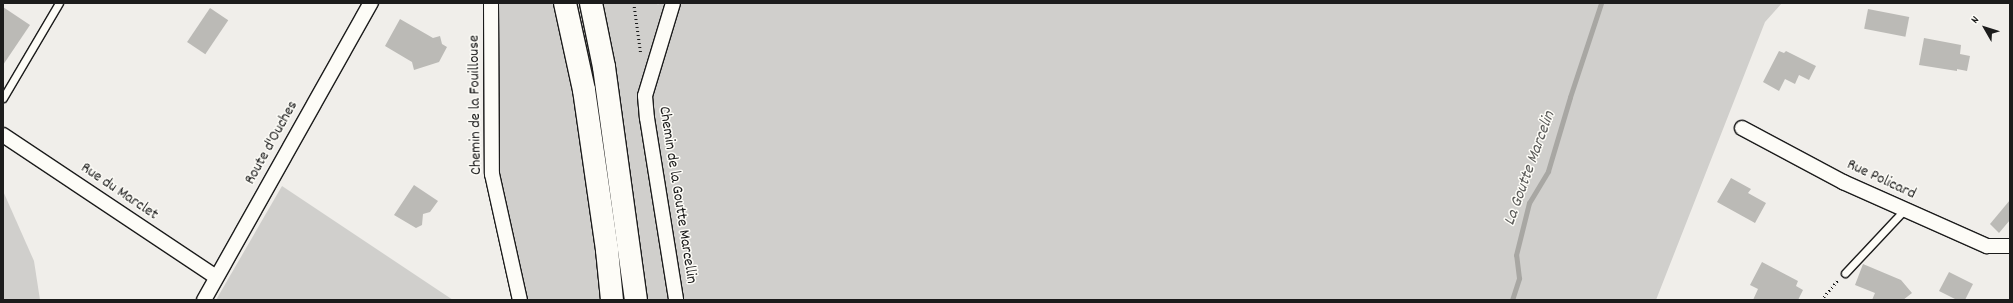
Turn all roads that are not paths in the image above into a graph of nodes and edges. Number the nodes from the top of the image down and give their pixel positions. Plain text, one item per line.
1 (59, 3) edge
2 (371, 3) edge
3 (491, 3) edge
4 (565, 3) edge
5 (591, 3) edge
6 (673, 3) edge
7 (3, 98) edge
8 (1742, 128) dead end
9 (4, 137) edge
10 (1905, 209) junction
11 (2010, 246) edge
12 (1845, 272) road end
13 (216, 277) junction
14 (204, 300) edge
15 (520, 300) edge
16 (612, 300) edge
17 (636, 300) edge
18 (676, 300) edge

1 - 7 lane
2 - 13 street, Route d'Ouches
3 - 15 street, Chemin de la Fouillouse
4 - 16 main road
5 - 17 main road
6 - 18 street, Chemin de la Goutte Marcellin
8 - 10 street, Rue Policard
9 - 13 street, Rue du Marclet
10 - 11 street, Rue Policard
10 - 12 lane
13 - 14 street, Route d'Ouches

